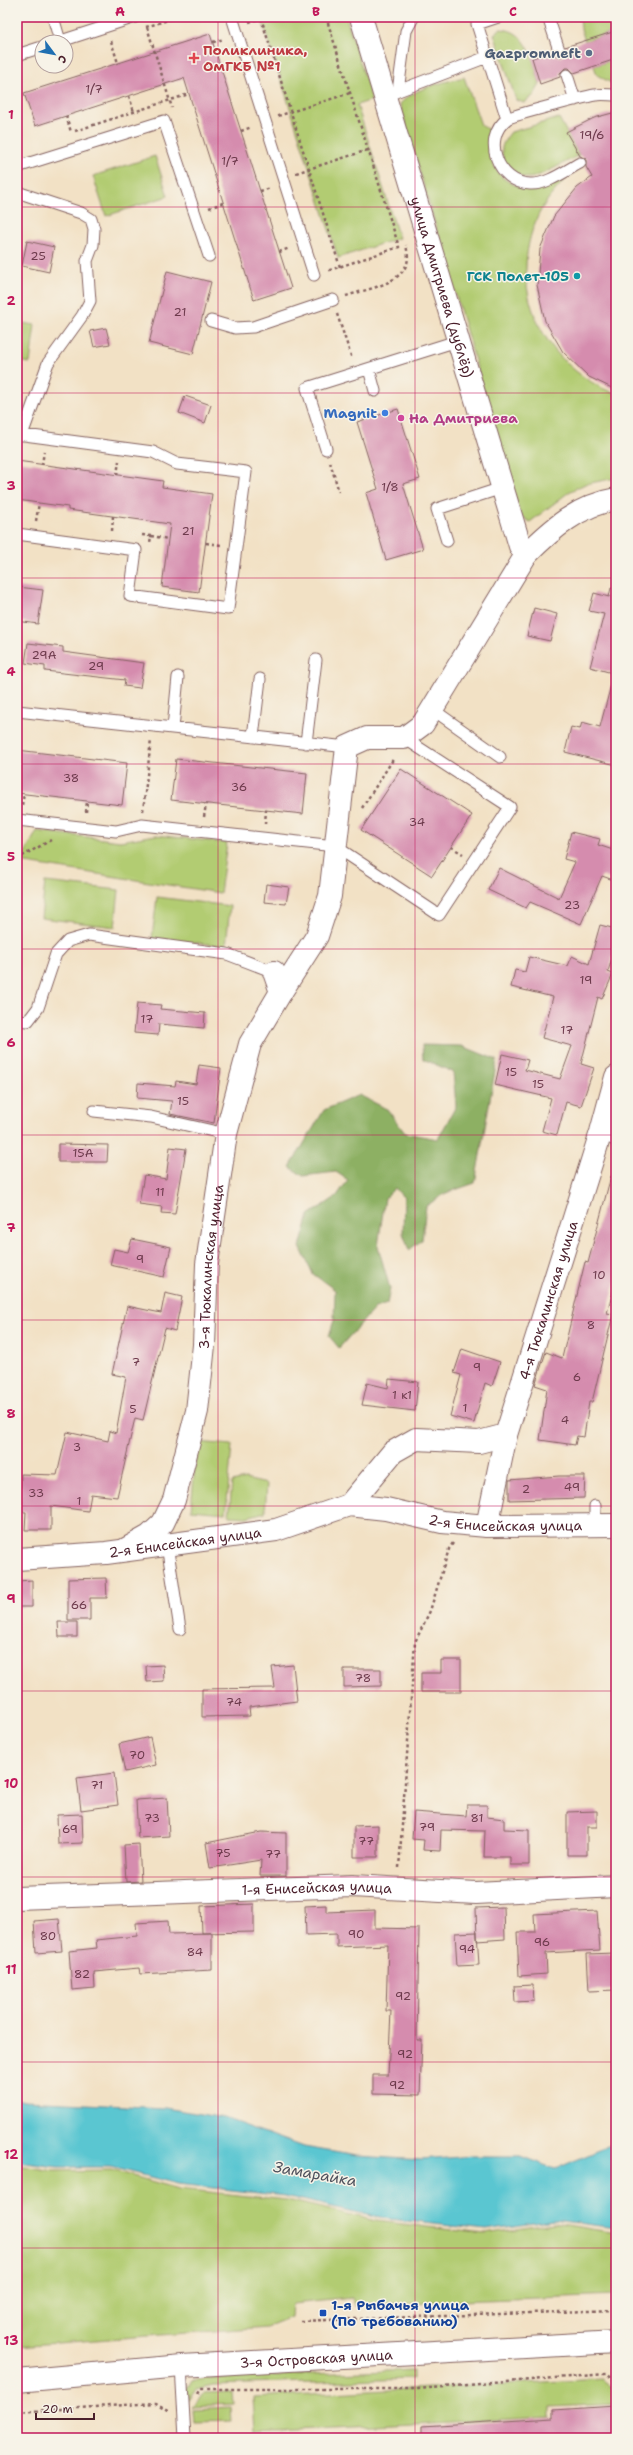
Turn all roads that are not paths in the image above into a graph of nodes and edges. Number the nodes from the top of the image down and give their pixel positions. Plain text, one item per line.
1 (53, 17) edge
2 (136, 17) edge
3 (232, 17) edge
4 (361, 17) edge
5 (413, 17) edge
6 (498, 17) edge
7 (548, 17) edge
8 (57, 34) edge
9 (74, 37) edge
10 (34, 50) edge
11 (559, 50) dead end
12 (17, 55) edge
13 (487, 57) junction
14 (567, 75) dead end
15 (616, 95) edge
16 (390, 96) junction
17 (575, 100) junction
18 (507, 119) junction
19 (580, 163) dead end
20 (17, 167) edge
21 (17, 192) edge
22 (209, 256) dead end
23 (314, 275) road end
24 (333, 300) road end
25 (211, 321) dead end
26 (457, 341) junction
27 (369, 369) junction
28 (375, 391) dead end
29 (19, 435) edge
30 (326, 448) road end
31 (502, 488) junction
32 (616, 499) edge
33 (17, 534) edge
34 (447, 541) dead end
35 (526, 555) junction
36 (316, 660) dead end
37 (178, 677) dead end
38 (260, 679) dead end
39 (432, 709) junction
40 (17, 710) edge
41 (173, 728) junction
42 (253, 737) junction
43 (306, 743) junction
44 (401, 746) junction
45 (347, 747) junction
46 (500, 757) dead end
47 (17, 820) edge
48 (335, 846) junction
49 (274, 972) joint
50 (280, 992) junction
51 (17, 1020) edge
52 (616, 1077) edge
53 (94, 1111) dead end
54 (226, 1134) junction
55 (609, 1137) edge
56 (506, 1435) junction
57 (349, 1505) junction
58 (602, 1519) edge
59 (476, 1525) junction
60 (167, 1545) junction
61 (126, 1549) junction
62 (17, 1559) edge
63 (180, 1628) dead end
64 (616, 1886) edge
65 (17, 1898) edge
66 (616, 2342) edge
67 (181, 2366) junction
68 (17, 2381) edge
69 (185, 2438) edge

1 - 8 lane
2 - 9 lane
3 - 23 lane
4 - 16 street, улица Дмитриева (дублёр)
5 - 16 lane
6 - 13 lane
7 - 11 lane
10 - 12 lane
13 - 16 lane
13 - 18 lane
14 - 17 lane
15 - 17 lane
16 - 26 street, улица Дмитриева (дублёр)
17 - 18 lane
18 - 19 lane
20 - 22 lane
21 - 29 lane
24 - 25 lane
26 - 27 lane
26 - 31 street, улица Дмитриева (дублёр)
27 - 28 lane
27 - 30 lane
29 - 33 lane
31 - 34 lane
31 - 35 street, улица Дмитриева (дублёр)
32 - 35 street
35 - 39 street
36 - 43 lane
37 - 41 lane
38 - 42 lane
39 - 44 street
39 - 46 lane
40 - 41 lane
41 - 42 lane
42 - 43 lane
43 - 45 lane
44 - 45 street
44 - 48 lane
45 - 48 street, 3-я Тюкалинская улица
47 - 48 lane
48 - 50 street, 3-я Тюкалинская улица
49 - 50 street
49 - 51 lane
50 - 54 street, 3-я Тюкалинская улица
52 - 55 street, 4-я Тюкалинская улица
53 - 54 lane
54 - 61 street, 3-я Тюкалинская улица
55 - 56 street, 4-я Тюкалинская улица
56 - 57 street
56 - 59 street, 4-я Тюкалинская улица
57 - 59 street, 2-я Енисейская улица
57 - 60 street, 2-я Енисейская улица
58 - 59 street, 2-я Енисейская улица
60 - 61 street, 2-я Енисейская улица
60 - 63 lane
61 - 62 street, 2-я Енисейская улица
64 - 65 street, 1-я Енисейская улица
66 - 67 street, 3-я Островская улица
67 - 68 street, 3-я Островская улица
67 - 69 lane

